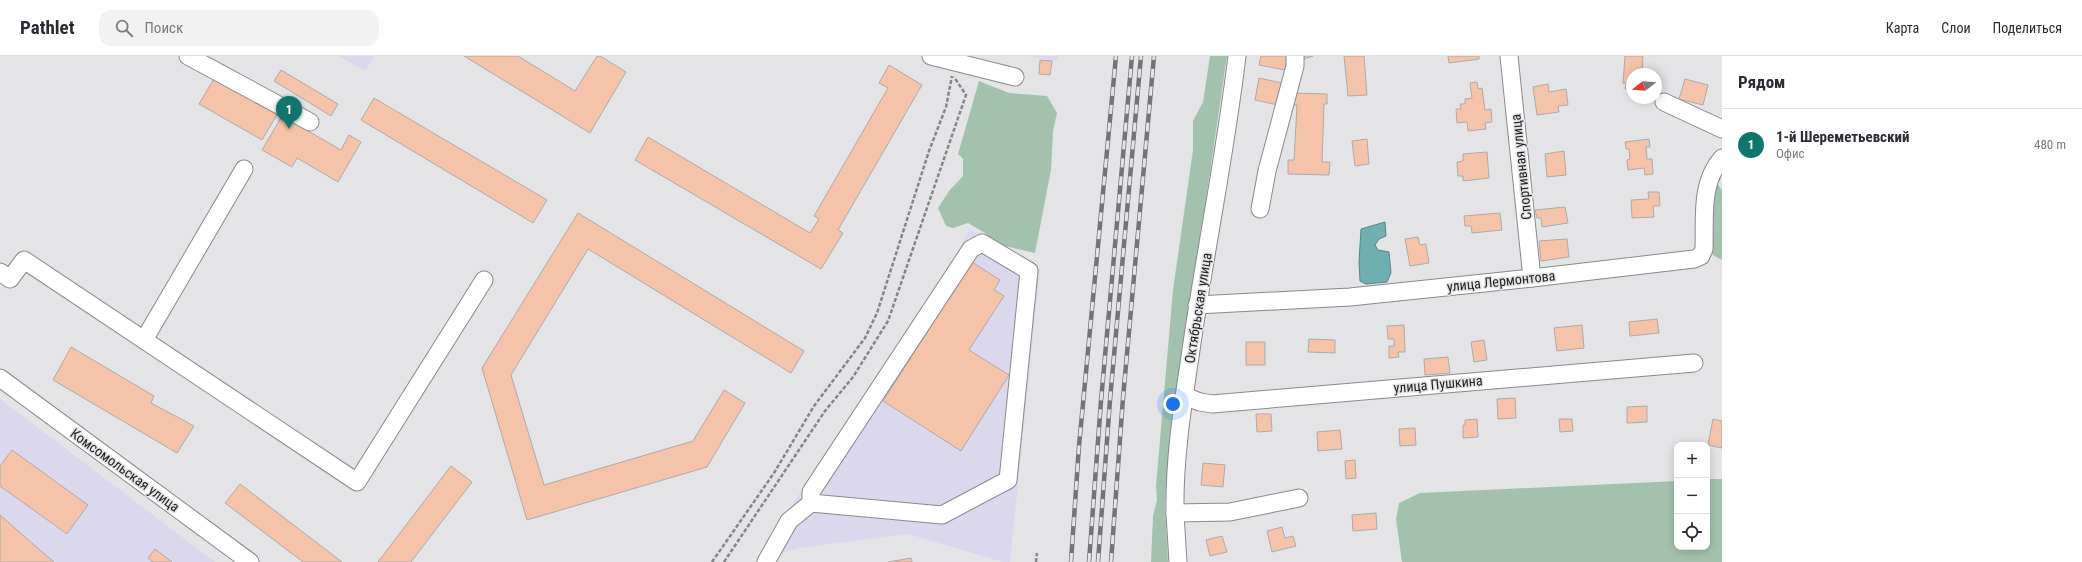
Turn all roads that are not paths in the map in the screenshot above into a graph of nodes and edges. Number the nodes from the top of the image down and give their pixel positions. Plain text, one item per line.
1 (188, 56) edge
2 (931, 56) edge
3 (1237, 56) edge
4 (1294, 56) edge
5 (1509, 56) edge
6 (1015, 77) dead end
7 (1664, 102) dead end
8 (310, 122) dead end
9 (1722, 129) edge
10 (1722, 158) edge
11 (244, 169) dead end
12 (1260, 209) dead end
13 (0, 272) edge
14 (1532, 278) junction
15 (484, 280) dead end
16 (1197, 305) junction
17 (144, 340) junction
18 (1694, 363) dead end
19 (0, 378) edge
20 (1184, 396) junction
21 (1299, 498) dead end
22 (811, 503) junction
23 (1175, 513) junction
24 (250, 562) edge
25 (766, 562) edge
26 (1178, 562) edge

1 - 8 street
2 - 6 street
3 - 16 street, Октябрьская улица
4 - 12 street
5 - 14 street, Спортивная улица
7 - 9 street
10 - 14 street, улица Лермонтова
11 - 17 street
13 - 17 street
14 - 16 street, улица Лермонтова
15 - 17 street
16 - 20 street, Октябрьская улица
18 - 20 street, улица Пушкина
19 - 24 street, Комсомольская улица
20 - 23 street, Октябрьская улица
21 - 23 street
22 - 22 street
22 - 25 street
23 - 26 street, Октябрьская улица

